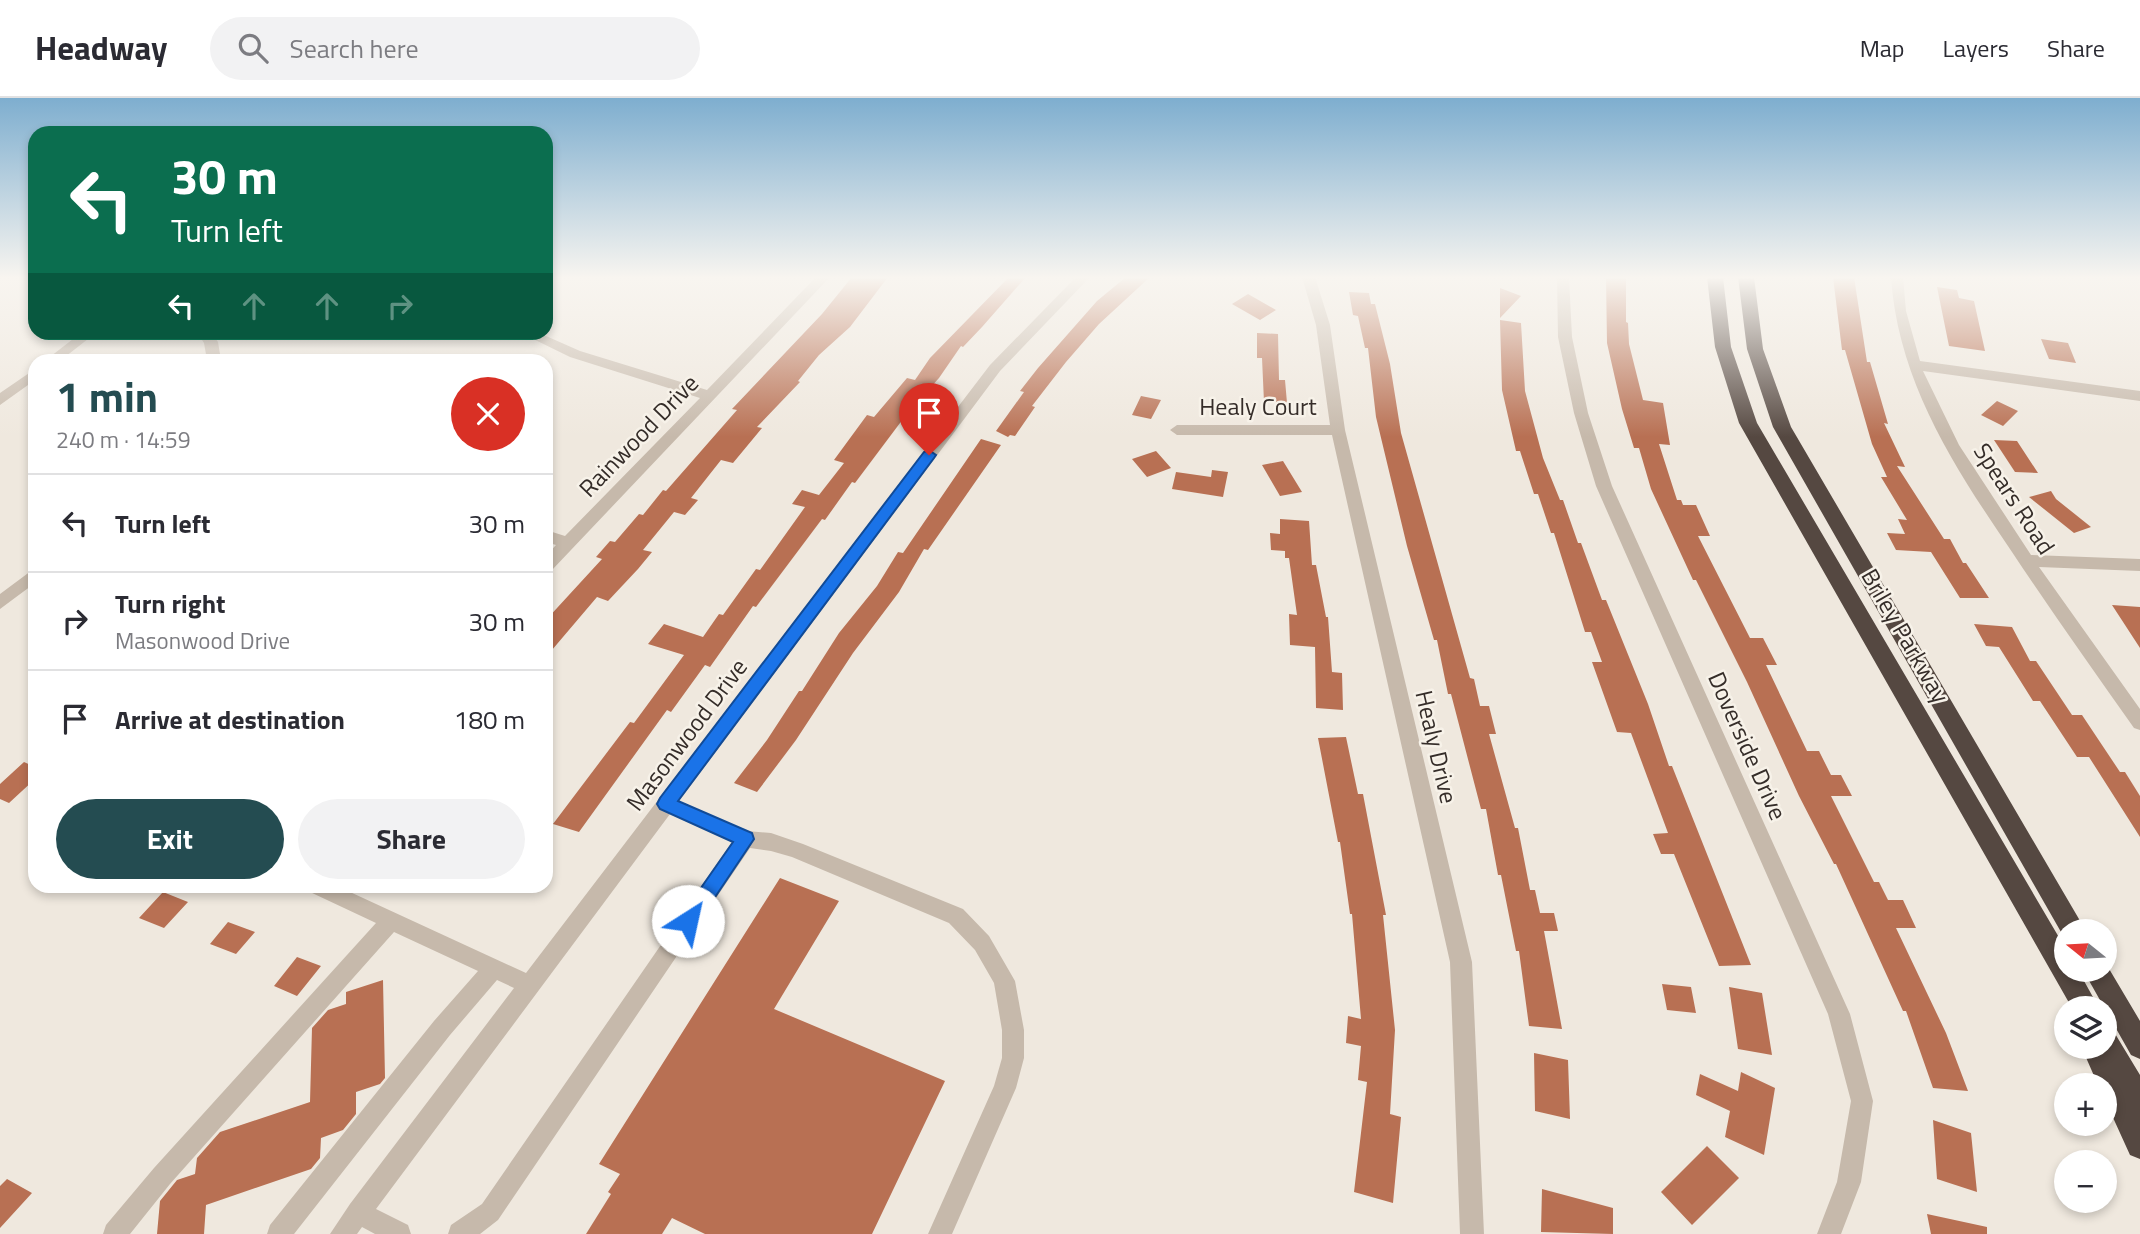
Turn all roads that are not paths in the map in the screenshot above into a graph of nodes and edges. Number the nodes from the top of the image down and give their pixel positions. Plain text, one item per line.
1 (773, 330) edge
2 (1033, 330) edge
3 (1324, 330) edge
4 (1565, 330) edge
5 (1721, 330) edge
6 (1753, 330) edge
7 (1905, 330) edge
8 (80, 340) edge
9 (543, 340) edge
10 (61, 354) edge
11 (1914, 365) junction
12 (28, 378) edge
13 (709, 396) junction
14 (2140, 396) edge
15 (0, 400) edge
16 (1177, 429) dead end
17 (1338, 430) junction
18 (553, 538) edge
19 (567, 543) junction
20 (553, 558) edge
21 (2026, 561) junction
22 (2140, 565) edge
23 (28, 580) edge
24 (0, 603) edge
25 (2140, 723) edge
26 (666, 804) junction
27 (745, 839) junction
28 (332, 893) edge
29 (2032, 915) junction
30 (2067, 919) edge
31 (392, 920) junction
32 (494, 968) junction
33 (2103, 982) edge
34 (530, 985) junction
35 (2070, 996) edge
36 (2079, 996) edge
37 (2140, 1045) edge
38 (2100, 1059) edge
39 (2116, 1059) edge
40 (2140, 1101) edge
41 (2140, 1145) edge
42 (358, 1212) junction
43 (115, 1234) edge
44 (279, 1234) edge
45 (342, 1234) edge
46 (399, 1234) edge
47 (460, 1234) edge
48 (940, 1234) edge
49 (1472, 1234) edge
50 (1829, 1234) edge

1 - 13 street, Rainwood Drive
2 - 26 street, Masonwood Drive
3 - 17 street, Healy Drive
4 - 50 street, Doverside Drive
5 - 29 highway, Briley Parkway
6 - 30 highway, Briley Parkway
7 - 11 street, Spears Road
8 - 10 street
9 - 13 street
11 - 14 street
11 - 21 street, Spears Road
12 - 15 street
13 - 19 street, Rainwood Drive
16 - 17 street, Healy Court
17 - 49 street, Healy Drive
18 - 19 street
19 - 20 street, Rainwood Drive
21 - 22 street
21 - 25 street, Spears Road
23 - 24 street
26 - 27 street
26 - 34 street, Masonwood Drive
27 - 47 street
27 - 48 street
28 - 31 street
29 - 35 highway
29 - 36 highway, Briley Parkway
31 - 32 street
31 - 43 street
32 - 34 street
32 - 44 street
33 - 37 highway
34 - 42 street, Masonwood Drive
38 - 41 highway
39 - 40 highway
42 - 45 street, Masonwood Drive
42 - 46 street

